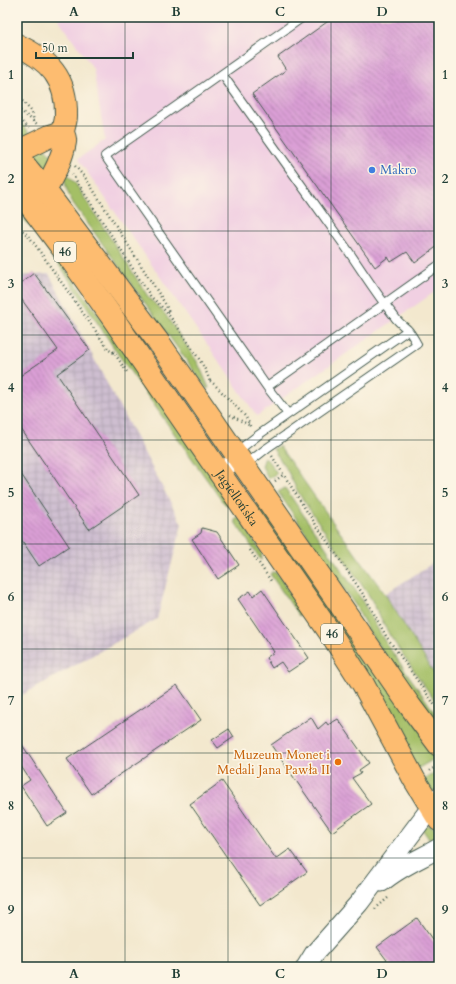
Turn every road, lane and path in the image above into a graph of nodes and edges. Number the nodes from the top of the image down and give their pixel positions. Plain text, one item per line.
1 (303, 17) edge
2 (17, 45) edge
3 (222, 74) junction
4 (17, 95) edge
5 (17, 108) edge
6 (17, 117) edge
7 (34, 122) junction
8 (34, 127) dead end
9 (53, 130) junction
10 (34, 133) dead end
11 (17, 152) edge
12 (17, 156) edge
13 (72, 161) dead end
14 (69, 171) dead end
15 (17, 188) edge
16 (45, 190) junction
17 (27, 213) edge
18 (17, 225) edge
19 (439, 265) edge
20 (385, 303) junction
21 (170, 315) junction
22 (408, 330) junction
23 (114, 354) dead end
24 (267, 387) junction
25 (227, 410) dead end
26 (288, 414) junction
27 (269, 453) dead end
28 (239, 460) junction
29 (219, 471) junction
30 (283, 475) junction
31 (271, 483) dead end
32 (246, 544) dead end
33 (276, 587) dead end
34 (439, 711) edge
35 (439, 745) edge
36 (436, 808) edge
37 (439, 848) edge
38 (391, 896) dead end
39 (365, 908) junction
40 (306, 967) edge

1 - 3 lane
2 - 9 main road
3 - 20 lane
3 - 24 lane
4 - 7 path
5 - 7 path
6 - 10 path
7 - 8 path
7 - 9 path
9 - 11 main road
9 - 16 main road
12 - 16 main road, Jagiellońska / 46
13 - 21 path
14 - 21 path
15 - 17 main road, Jagiellońska / 46
16 - 28 main road, Jagiellońska / 46
17 - 29 main road, Jagiellońska / 46
18 - 23 path
19 - 20 lane
20 - 22 lane
20 - 24 lane
21 - 25 path
22 - 26 lane
22 - 28 lane
24 - 26 lane
26 - 28 lane
27 - 30 path
28 - 29 lane
28 - 29 lane
28 - 35 main road, Jagiellońska / 46
29 - 36 main road, Jagiellońska / 46
30 - 31 path
30 - 34 path
32 - 33 path
36 - 39 street
37 - 39 street
38 - 39 path
39 - 40 street

